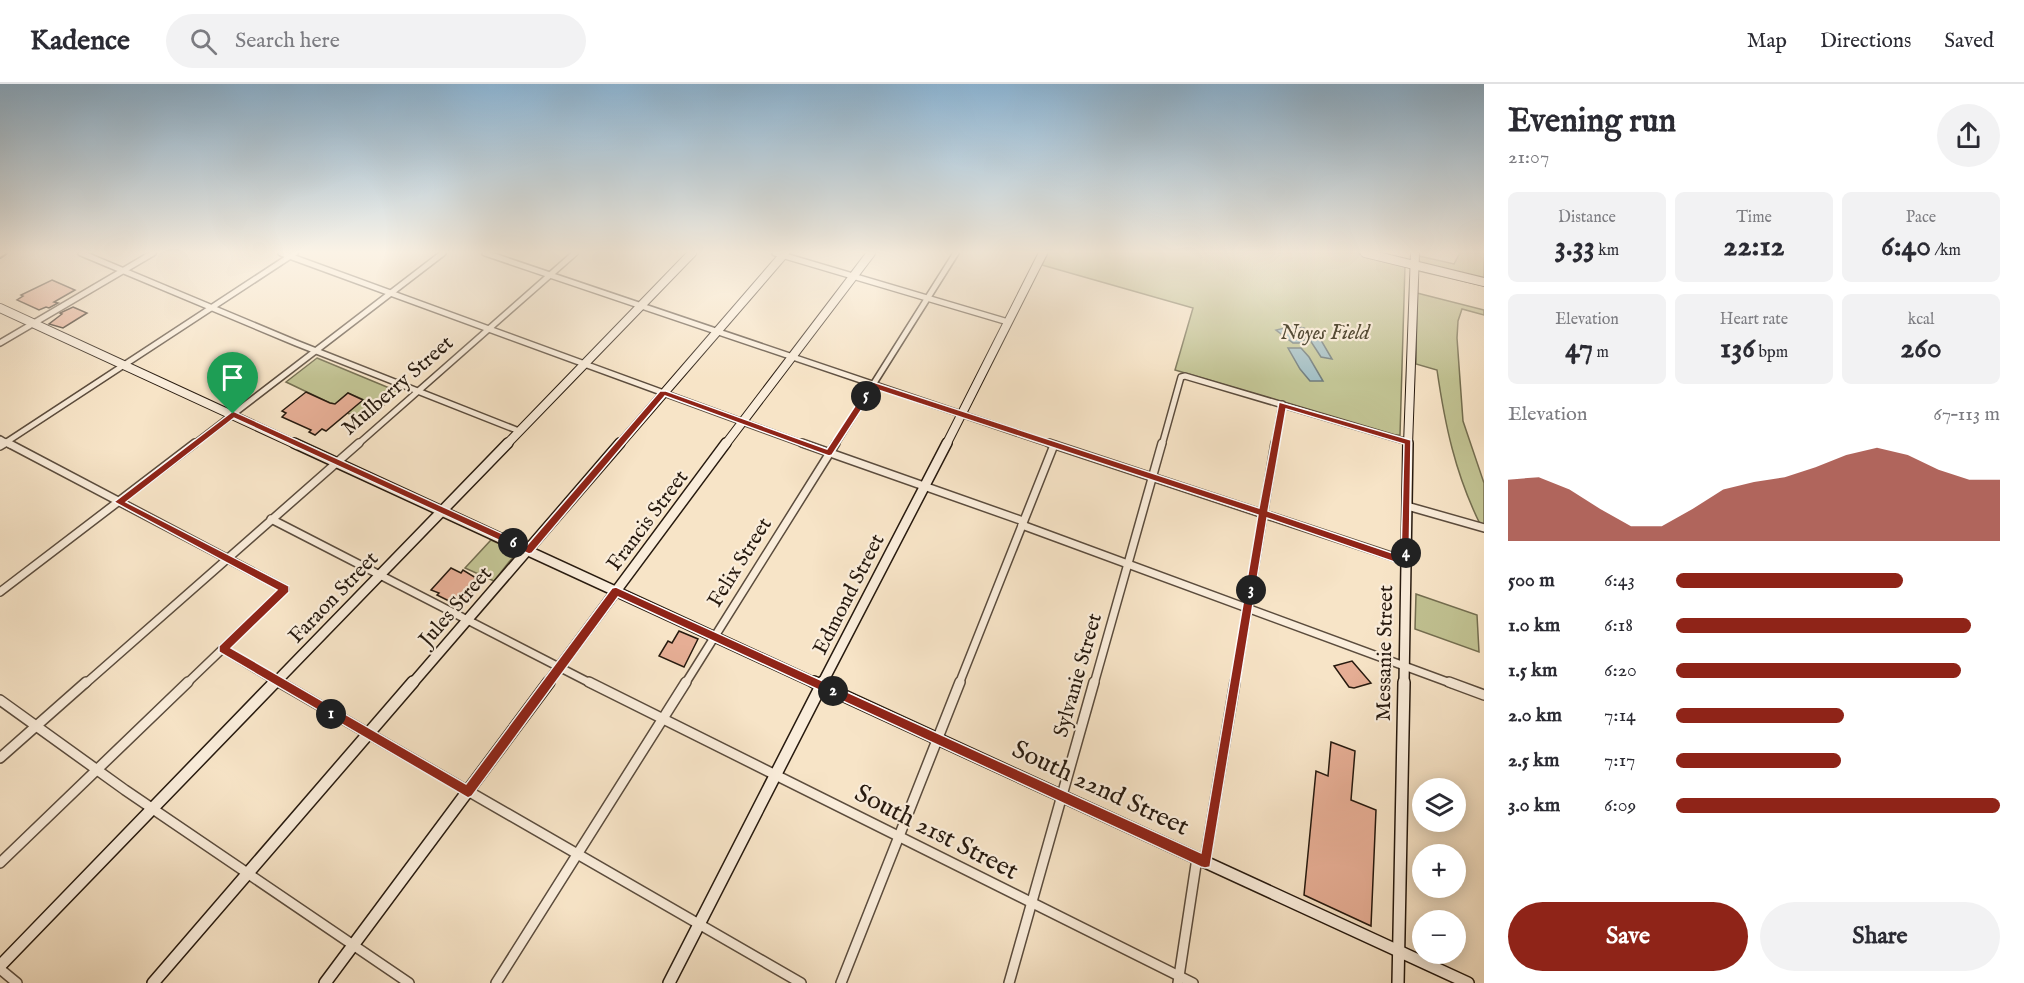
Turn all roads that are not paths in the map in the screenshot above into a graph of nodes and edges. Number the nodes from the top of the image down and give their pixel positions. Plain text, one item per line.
1 (81, 295) edge
2 (181, 295) edge
3 (232, 295) edge
4 (388, 295) edge
5 (395, 295) edge
6 (527, 295) edge
7 (611, 295) edge
8 (651, 295) edge
9 (747, 295) edge
10 (838, 295) edge
11 (918, 295) edge
12 (930, 295) edge
13 (1022, 295) edge
14 (1413, 295) edge
15 (928, 298) junction
16 (641, 305) junction
17 (212, 308) junction
18 (0, 309) edge
19 (1008, 322) junction
20 (33, 323) junction
21 (488, 329) junction
22 (717, 331) junction
23 (0, 343) edge
24 (316, 351) junction
25 (791, 356) junction
26 (584, 363) junction
27 (122, 366) junction
28 (873, 385) junction
29 (417, 390) junction
30 (663, 393) junction
31 (1282, 405) junction
32 (233, 414) junction
33 (962, 414) junction
34 (742, 422) junction
35 (519, 431) junction
36 (2, 442) edge
37 (1408, 442) junction
38 (1054, 445) junction
39 (829, 453) junction
40 (335, 462) junction
41 (1152, 477) junction
42 (924, 487) junction
43 (118, 502) junction
44 (1407, 506) junction
45 (443, 511) junction
46 (1263, 513) junction
47 (271, 519) junction
48 (1022, 523) junction
49 (1484, 528) edge
50 (529, 550) junction
51 (226, 558) junction
52 (1406, 561) junction
53 (1128, 564) junction
54 (381, 575) junction
55 (616, 591) junction
56 (0, 592) edge
57 (1248, 609) junction
58 (469, 619) junction
59 (714, 637) junction
60 (223, 649) junction
61 (561, 666) junction
62 (1403, 666) junction
63 (277, 682) junction
64 (821, 685) junction
65 (1484, 695) edge
66 (0, 700) edge
67 (661, 719) junction
68 (36, 726) junction
69 (367, 735) junction
70 (938, 738) junction
71 (0, 758) edge
72 (97, 770) junction
73 (775, 775) junction
74 (468, 792) junction
75 (1061, 796) junction
76 (153, 809) junction
77 (899, 835) junction
78 (576, 855) junction
79 (1201, 860) junction
80 (0, 863) edge
81 (248, 873) junction
82 (1032, 902) junction
83 (699, 924) junction
84 (354, 945) junction
85 (1399, 951) junction
86 (0, 968) edge
87 (1178, 980) edge
88 (17, 983) edge
89 (153, 983) edge
90 (325, 983) edge
91 (409, 983) edge
92 (496, 983) edge
93 (669, 983) edge
94 (801, 983) edge
95 (841, 983) edge
96 (1009, 983) edge
97 (1193, 983) edge
98 (1398, 983) edge
99 (1468, 983) edge

1 - 20 street
2 - 17 street
3 - 17 street
4 - 24 street
5 - 21 street
6 - 21 street, Mulberry Street
7 - 16 street
8 - 16 main road, Faraon Street
9 - 22 main road, Jules Street
10 - 25 main road, Francis Street
11 - 15 street
12 - 15 street, Felix Street
13 - 19 main road, Edmond Street
14 - 37 main road, Messanie Street
15 - 19 street
15 - 28 street, Felix Street
16 - 22 street
16 - 26 main road, Faraon Street
17 - 24 street
17 - 27 street
18 - 20 main road, South 22nd Street
19 - 33 main road, Edmond Street
20 - 23 street
20 - 27 main road, South 22nd Street
21 - 26 street
21 - 29 street, Mulberry Street
22 - 25 street
22 - 30 main road, Jules Street
24 - 29 street
24 - 32 street
25 - 28 street
25 - 34 main road, Francis Street
26 - 30 street
26 - 35 main road, Faraon Street
27 - 32 main road, South 22nd Street
27 - 36 street
28 - 33 street
28 - 39 street, Felix Street
29 - 35 street
29 - 40 street, Mulberry Street
30 - 34 street
30 - 50 main road, Jules Street
31 - 37 street
31 - 41 street, Sylvanie Street
31 - 46 street
32 - 40 main road, South 22nd Street
32 - 43 street
33 - 38 street
33 - 42 main road, Edmond Street
34 - 39 street
34 - 55 main road, Francis Street
35 - 45 main road, Faraon Street
36 - 43 street
37 - 44 main road, Messanie Street
38 - 41 street
38 - 48 street
39 - 42 street
39 - 59 street, Felix Street
40 - 45 main road, South 22nd Street
40 - 47 street, Mulberry Street
41 - 46 street
41 - 53 street, Sylvanie Street
42 - 48 street
42 - 64 main road, Edmond Street
43 - 51 street
43 - 56 street
44 - 49 street
44 - 52 main road, Messanie Street
45 - 50 main road, South 22nd Street
45 - 54 main road, Faraon Street
46 - 52 street
46 - 57 street
47 - 51 street, Mulberry Street
47 - 54 street, South 21st Street
48 - 53 street
48 - 70 street
50 - 55 main road, South 22nd Street
50 - 58 main road, Jules Street
51 - 60 street
51 - 68 street, Mulberry Street
52 - 62 main road, Messanie Street
53 - 57 street
53 - 75 street, Sylvanie Street
54 - 58 street, South 21st Street
54 - 63 main road, Faraon Street
55 - 59 main road, South 22nd Street
55 - 61 main road, Francis Street
57 - 62 street
57 - 79 street
58 - 61 street, South 21st Street
58 - 69 main road, Jules Street
59 - 64 main road, South 22nd Street
59 - 67 street, Felix Street
60 - 63 street
60 - 72 street
61 - 67 street, South 21st Street
61 - 74 main road, Francis Street
62 - 65 street
62 - 85 main road, Messanie Street
63 - 69 street
63 - 76 main road, Faraon Street
64 - 70 main road, South 22nd Street
64 - 73 main road, Edmond Street
66 - 68 street
67 - 73 street, South 21st Street
67 - 78 street, Felix Street
68 - 71 street, Mulberry Street
68 - 72 street
69 - 74 street
69 - 81 main road, Jules Street
70 - 75 main road, South 22nd Street
70 - 77 street
72 - 76 street
72 - 80 street
73 - 77 street, South 21st Street
73 - 83 main road, Edmond Street
74 - 78 street
74 - 84 main road, Francis Street
75 - 79 main road, South 22nd Street
75 - 82 street, Sylvanie Street
76 - 81 street
76 - 86 main road, Faraon Street
77 - 82 street, South 21st Street
77 - 95 street
78 - 83 street
78 - 92 street, Felix Street
79 - 85 main road, South 22nd Street
79 - 87 street
81 - 84 street
81 - 89 main road, Jules Street
82 - 87 street, South 21st Street
82 - 96 street, Sylvanie Street
83 - 93 main road, Edmond Street
83 - 94 street
84 - 90 main road, Francis Street
84 - 91 street
85 - 98 main road, Messanie Street
85 - 99 main road, South 22nd Street
86 - 88 street
87 - 97 street, South 21st Street

